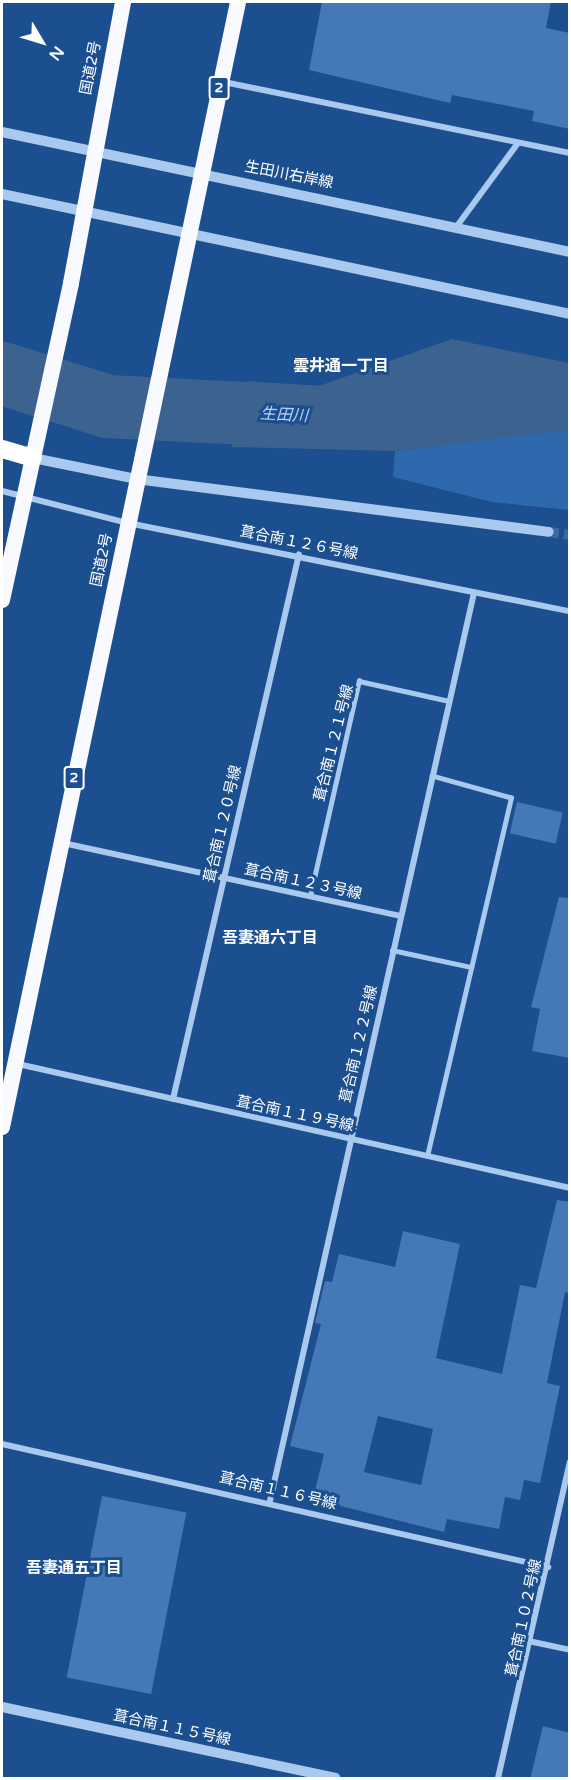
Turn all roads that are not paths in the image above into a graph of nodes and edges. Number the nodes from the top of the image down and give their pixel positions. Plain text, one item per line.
1 (123, 2) edge
2 (238, 2) edge
3 (220, 81) junction
4 (2, 132) edge
5 (518, 143) junction
6 (93, 153) junction
7 (570, 153) edge
8 (202, 174) junction
9 (2, 194) edge
10 (82, 214) junction
11 (457, 226) junction
12 (189, 234) junction
13 (570, 252) edge
14 (570, 314) edge
15 (2, 449) edge
16 (33, 458) junction
17 (136, 479) junction
18 (2, 491) edge
19 (24, 498) junction
20 (128, 523) junction
21 (549, 532) tunnel mouth
22 (299, 554) junction
23 (474, 593) junction
24 (2, 600) edge
25 (570, 611) edge
26 (449, 701) junction
27 (432, 776) junction
28 (60, 843) junction
29 (222, 877) junction
30 (310, 896) junction
31 (400, 915) junction
32 (392, 950) junction
33 (471, 967) junction
34 (14, 1064) junction
35 (173, 1099) junction
36 (2, 1126) edge
37 (350, 1138) junction
38 (427, 1156) junction
39 (570, 1188) edge
40 (2, 1444) edge
41 (570, 1462) edge
42 (270, 1501) junction
43 (548, 1567) junction
44 (532, 1642) junction
45 (570, 1650) edge
46 (2, 1707) edge
47 (336, 1779) edge
48 (498, 1779) edge

1 - 6 highway, 国道2号
2 - 3 highway, 国道2号 / 2
3 - 5 street
3 - 8 highway, 国道2号 / 2
4 - 6 street, 生田川右岸線
5 - 7 street
5 - 11 street
6 - 8 street, 生田川右岸線
6 - 10 highway, 国道2号
8 - 11 street, 生田川右岸線
8 - 12 highway, 国道2号 / 2
9 - 10 street
10 - 12 street
10 - 16 highway, 国道2号
11 - 13 street, 生田川右岸線
12 - 14 street
12 - 17 highway, 国道2号 / 2
15 - 16 highway
16 - 17 street
16 - 19 highway, 国道2号
17 - 20 highway, 国道2号 / 2
17 - 21 street
18 - 19 street, 葺合南１２６号線
19 - 20 street, 葺合南１２６号線
19 - 24 highway, 国道2号
20 - 22 street, 葺合南１２６号線
20 - 28 highway, 国道2号 / 2
22 - 23 street, 葺合南１２６号線
22 - 29 street, 葺合南１２０号線
23 - 25 street, 葺合南１２６号線
23 - 26 street, 葺合南１２２号線
26 - 27 street, 葺合南１２２号線
26 - 30 lane, 葺合南１２１号線
27 - 31 street, 葺合南１２２号線
27 - 33 lane
28 - 29 street, 葺合南１２３号線
28 - 34 highway, 国道2号 / 2
29 - 30 street, 葺合南１２３号線
29 - 35 street, 葺合南１２０号線
30 - 31 street, 葺合南１２３号線
31 - 32 street, 葺合南１２２号線
32 - 33 lane
32 - 37 street, 葺合南１２２号線
33 - 38 lane
34 - 35 street, 葺合南１１９号線
34 - 36 highway, 国道2号 / 2
35 - 37 street, 葺合南１１９号線
37 - 38 street, 葺合南１１９号線
37 - 42 street, 葺合南１２２号線
38 - 39 street, 葺合南１１９号線
40 - 42 street, 葺合南１１６号線
41 - 43 street, 葺合南１０２号線
42 - 43 street, 葺合南１１６号線
43 - 44 street, 葺合南１０２号線
44 - 45 street
44 - 48 street, 葺合南１０２号線
46 - 47 street, 葺合南１１５号線

